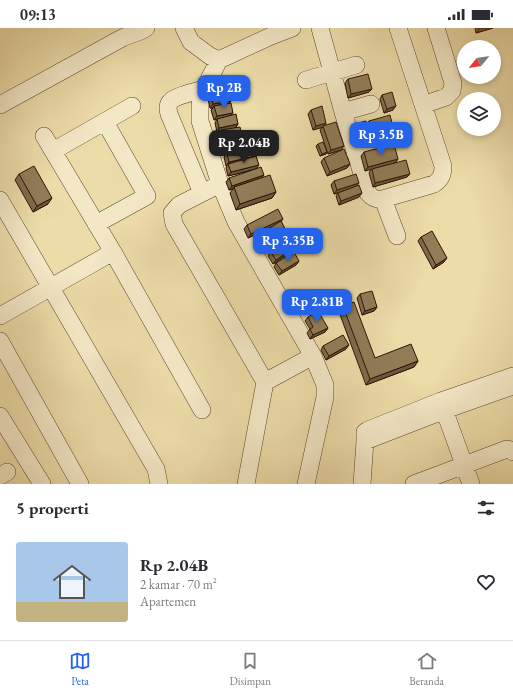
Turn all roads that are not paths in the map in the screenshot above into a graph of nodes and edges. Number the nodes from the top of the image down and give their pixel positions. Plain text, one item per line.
1 (184, 28) edge
2 (292, 28) edge
3 (320, 28) edge
4 (398, 28) edge
5 (436, 28) edge
6 (130, 31) edge
7 (219, 60) junction
8 (356, 65) dead end
9 (332, 72) junction
10 (306, 80) dead end
11 (204, 89) junction
12 (371, 104) dead end
13 (0, 105) edge
14 (423, 105) junction
15 (132, 106) dead end
16 (343, 112) junction
17 (105, 122) junction
18 (44, 136) dead end
19 (384, 144) dead end
20 (54, 152) junction
21 (355, 153) junction
22 (220, 184) junction
23 (202, 193) junction
24 (383, 199) junction
25 (0, 200) edge
26 (96, 224) junction
27 (397, 236) dead end
28 (113, 252) junction
29 (51, 287) junction
30 (0, 316) edge
31 (0, 341) edge
32 (313, 356) junction
33 (513, 376) edge
34 (265, 382) junction
35 (513, 386) edge
36 (443, 406) junction
37 (202, 410) dead end
38 (0, 416) edge
39 (513, 452) edge
40 (464, 465) junction
41 (42, 484) edge
42 (80, 484) edge
43 (159, 484) edge
44 (246, 484) edge
45 (306, 484) edge
46 (362, 484) edge
47 (415, 484) edge
48 (471, 484) edge

1 - 7 street
2 - 7 street
3 - 9 street
4 - 14 street
5 - 14 street
6 - 13 street
7 - 11 street
8 - 9 street
9 - 10 street
9 - 16 street
11 - 22 street
11 - 23 street
12 - 16 street
14 - 24 street
15 - 17 street
16 - 21 street
17 - 20 street
17 - 26 street
18 - 20 street
19 - 21 street
20 - 26 street
21 - 24 street
22 - 23 street
22 - 32 street
23 - 34 street
24 - 27 street
25 - 29 street
26 - 28 street
28 - 29 street
28 - 37 street
29 - 30 street
29 - 43 street
31 - 42 street
32 - 34 street
32 - 45 street
33 - 36 street
34 - 44 street
35 - 36 street
36 - 40 street
36 - 46 street
38 - 41 street
39 - 40 street
40 - 47 street
40 - 48 street

